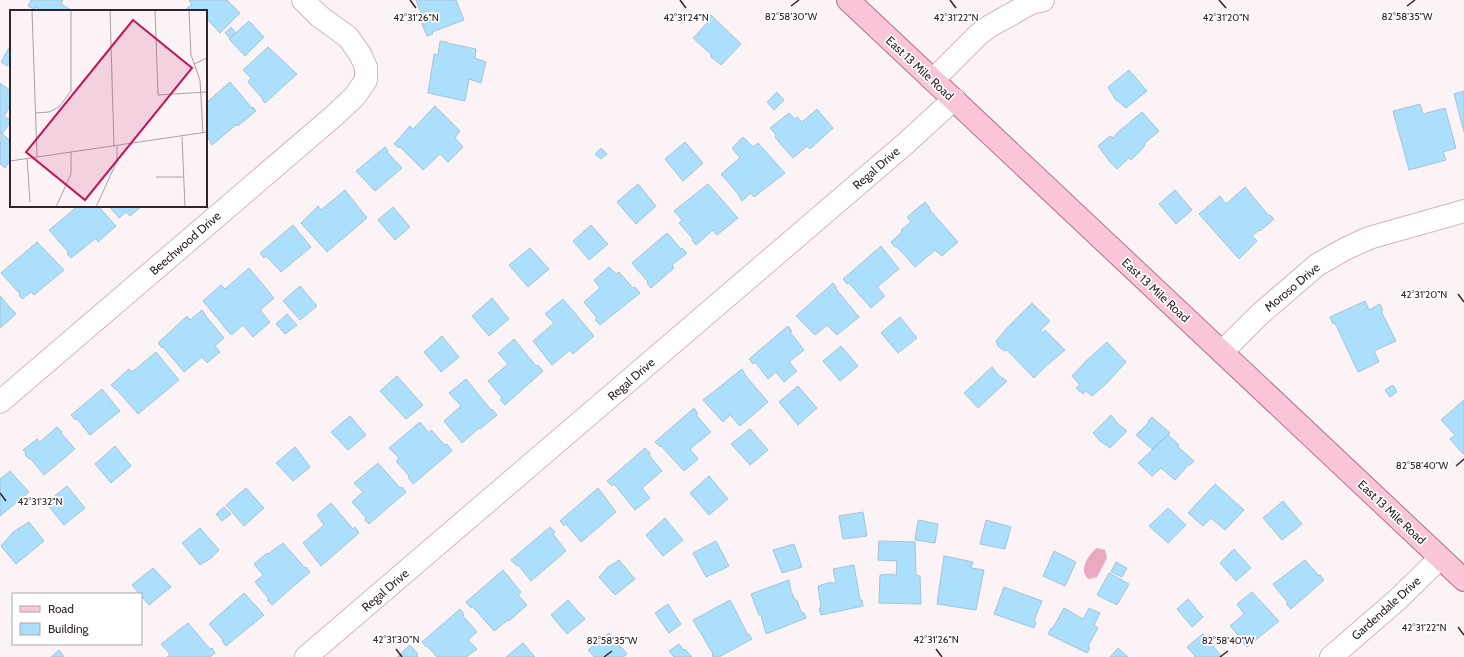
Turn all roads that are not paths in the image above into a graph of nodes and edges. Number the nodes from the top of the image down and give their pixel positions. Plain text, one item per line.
1 (303, 0) edge
2 (848, 0) edge
3 (1042, 0) edge
4 (933, 80) junction
5 (954, 99) junction
6 (1464, 211) edge
7 (1222, 352) junction
8 (0, 402) edge
9 (1440, 558) junction
10 (1464, 580) edge
11 (306, 657) edge
12 (1331, 657) edge

1 - 8 street, Beechwood Drive
2 - 4 main road, East 13 Mile Road
3 - 4 street
4 - 5 main road, East 13 Mile Road
5 - 7 main road, East 13 Mile Road
5 - 11 street, Regal Drive
6 - 7 street, Moroso Drive
7 - 9 main road, East 13 Mile Road
9 - 10 main road, East 13 Mile Road
9 - 12 street, Gardendale Drive

